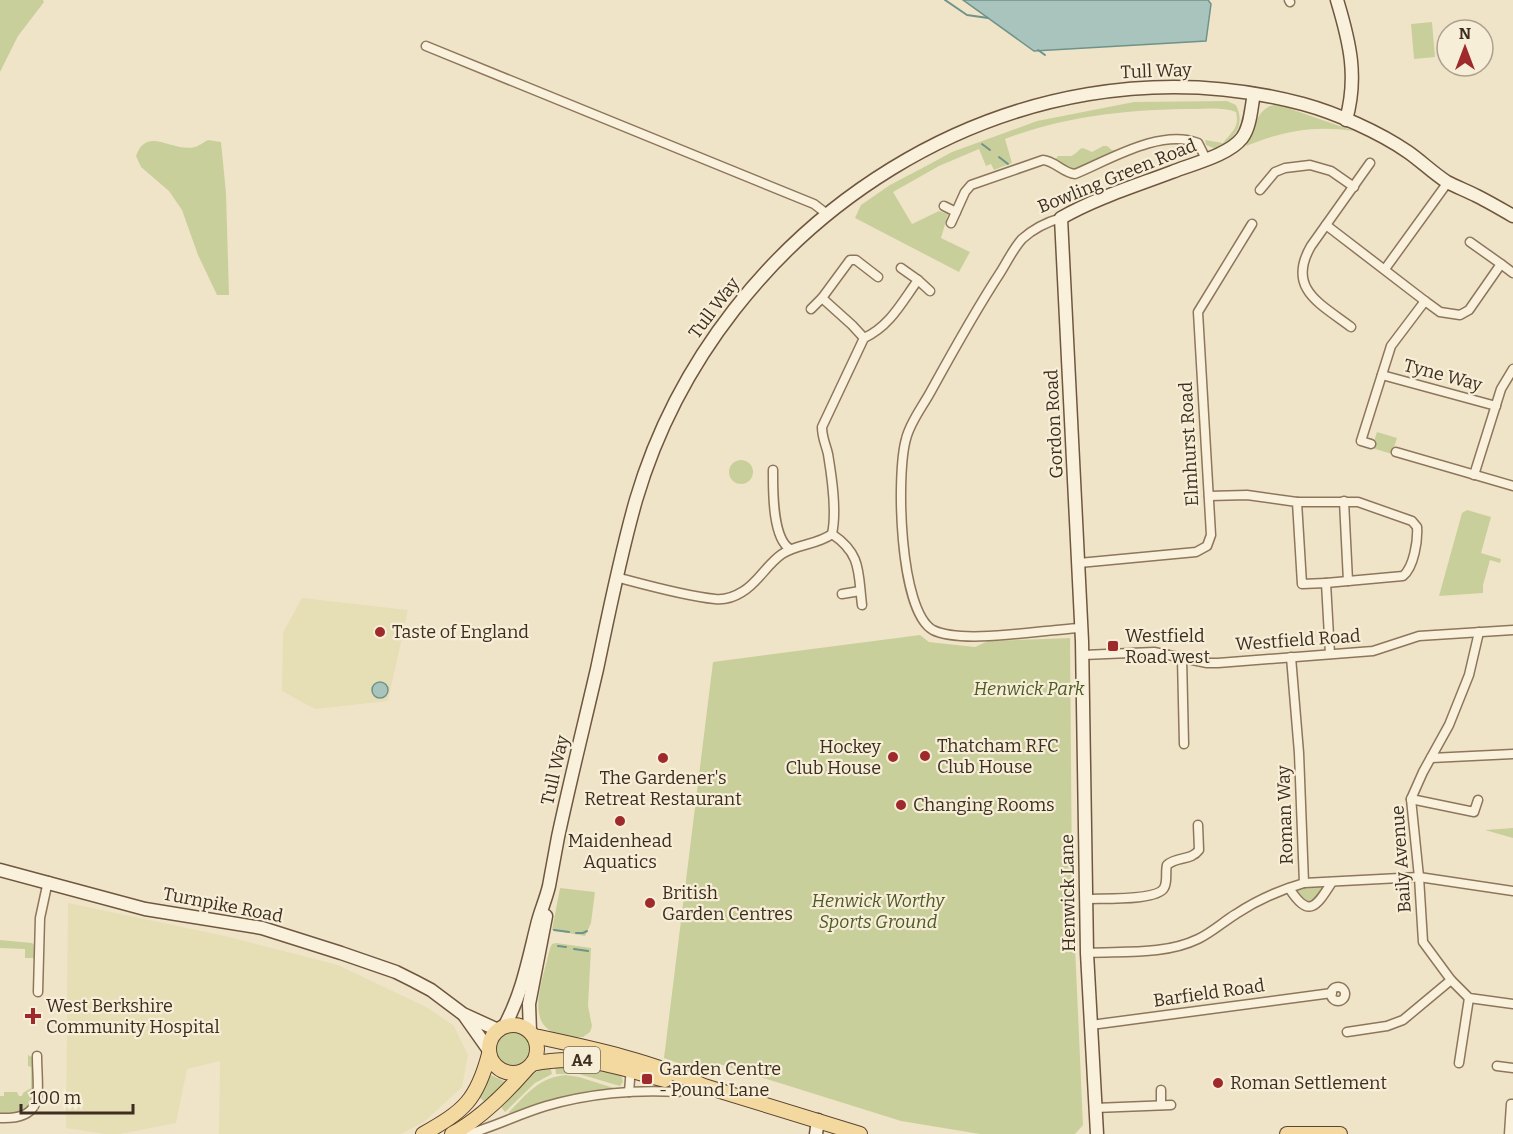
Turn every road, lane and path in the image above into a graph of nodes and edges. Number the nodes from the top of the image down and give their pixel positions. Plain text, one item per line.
1 (1337, 0) edge
2 (426, 46) dead end
3 (1254, 94) junction
4 (1346, 120) junction
5 (1206, 159) junction
6 (1370, 163) dead end
7 (1257, 176) dead end
8 (1266, 182) junction
9 (1448, 182) junction
10 (1354, 187) junction
11 (1260, 190) dead end
12 (944, 206) dead end
13 (956, 212) junction
14 (827, 214) junction
15 (1513, 216) edge
16 (1061, 218) junction
17 (951, 223) dead end
18 (1326, 225) junction
19 (1246, 228) dead end
20 (1470, 242) dead end
21 (1501, 264) junction
22 (901, 268) dead end
23 (1385, 269) junction
24 (1513, 273) edge
25 (878, 277) dead end
26 (918, 280) junction
27 (930, 291) dead end
28 (822, 298) junction
29 (1425, 301) junction
30 (811, 309) dead end
31 (1351, 327) dead end
32 (864, 338) junction
33 (1513, 369) edge
34 (1382, 375) junction
35 (1496, 406) junction
36 (1371, 444) dead end
37 (1396, 452) dead end
38 (773, 470) dead end
39 (1474, 475) junction
40 (1513, 486) edge
41 (1209, 496) junction
42 (1344, 501) junction
43 (1297, 502) junction
44 (832, 534) junction
45 (790, 549) junction
46 (1079, 563) junction
47 (616, 577) junction
48 (1348, 581) junction
49 (1326, 583) junction
50 (860, 591) junction
51 (842, 594) dead end
52 (862, 605) dead end
53 (1082, 628) junction
54 (1513, 630) edge
55 (1479, 632) junction
56 (1330, 654) junction
57 (1083, 656) junction
58 (1291, 657) junction
59 (1182, 658) junction
60 (1184, 744) dead end
61 (1513, 754) edge
62 (1431, 758) junction
63 (1411, 799) junction
64 (1478, 800) dead end
65 (1198, 825) dead end
66 (0, 870) edge
67 (1419, 877) junction
68 (48, 881) junction
69 (1332, 882) junction
70 (1304, 883) junction
71 (548, 888) junction
72 (1289, 888) junction
73 (1513, 891) edge
74 (1086, 899) junction
75 (1088, 953) junction
76 (1452, 980) junction
77 (38, 992) dead end
78 (1332, 993) dead end
79 (1468, 998) junction
80 (1513, 1004) edge
81 (463, 1014) junction
82 (1091, 1025) junction
83 (501, 1028) junction
84 (1347, 1032) dead end
85 (532, 1034) junction
86 (489, 1052) junction
87 (37, 1056) dead end
88 (1459, 1063) dead end
89 (530, 1066) junction
90 (631, 1066) junction
91 (1497, 1066) dead end
92 (1513, 1068) edge
93 (1161, 1090) dead end
94 (629, 1092) junction
95 (678, 1092) dead end
96 (1513, 1104) edge
97 (1161, 1105) junction
98 (1171, 1105) dead end
99 (1095, 1108) junction
100 (497, 1111) dead end
101 (0, 1118) edge
102 (501, 1122) junction
103 (817, 1127) edge
104 (423, 1134) edge
105 (452, 1134) edge
106 (468, 1134) edge
107 (860, 1134) edge
108 (1097, 1134) edge
109 (1287, 1134) edge
110 (1313, 1134) edge
111 (1340, 1134) edge
112 (1509, 1134) edge

1 - 4 street
2 - 14 street
3 - 4 street
3 - 5 street, Bowling Green Road
3 - 14 street, Tull Way
4 - 9 street
5 - 13 street
5 - 16 street, Bowling Green Road
6 - 10 street
7 - 8 street
8 - 10 street
8 - 11 street
9 - 15 street
9 - 23 street
10 - 18 street
12 - 13 street
13 - 17 street
14 - 47 street, Tull Way
16 - 46 street, Gordon Road
16 - 53 street, Bowling Green Road
18 - 23 street
18 - 31 street
19 - 41 street, Elmhurst Road
20 - 21 street
21 - 24 street
21 - 29 street
22 - 26 street
23 - 29 street
25 - 28 street
26 - 27 street
26 - 32 street
28 - 30 street
28 - 32 street
29 - 34 street
32 - 44 street
33 - 35 street
34 - 35 street, Tyne Way
34 - 36 street
35 - 39 street
37 - 39 street
38 - 45 street
39 - 40 street
41 - 43 street
41 - 46 street, Elmhurst Road
42 - 43 street
42 - 48 street
42 - 48 street
43 - 49 street
44 - 45 street
44 - 50 street
45 - 47 street
46 - 53 street, Gordon Road
47 - 71 street, Tull Way
48 - 49 street
49 - 56 street
50 - 51 street
50 - 52 street
53 - 57 street, Henwick Lane
54 - 55 street, Westfield Road
55 - 56 street, Westfield Road
55 - 62 street, Baily Avenue
56 - 58 street, Westfield Road
57 - 59 street, Westfield Road
57 - 74 street, Henwick Lane
58 - 59 street, Westfield Road
58 - 70 street, Roman Way
59 - 60 street
61 - 62 street
62 - 63 street, Baily Avenue
63 - 64 street
63 - 67 street, Baily Avenue
65 - 74 street
66 - 68 street, Turnpike Road
67 - 69 street
67 - 73 street
67 - 76 street, Baily Avenue
68 - 77 street
68 - 81 street, Turnpike Road
69 - 70 street
69 - 72 street
70 - 72 street, Roman Way
71 - 83 street, Tull Way
71 - 85 street, Tull Way
72 - 75 street, Roman Way
74 - 75 street, Henwick Lane
75 - 82 street, Henwick Lane
76 - 79 street, Baily Avenue
76 - 84 street
78 - 82 street, Barfield Road
79 - 80 street
79 - 88 street
81 - 83 street, Turnpike Road
81 - 86 street, Turnpike Road
82 - 99 street, Henwick Lane
83 - 85 main road, A4
83 - 86 main road
85 - 89 main road
85 - 90 main road, A4
86 - 89 main road, A4
86 - 104 main road
87 - 101 street
89 - 90 main road, A4
89 - 105 main road
90 - 94 street
90 - 103 main road, A4
91 - 92 street
93 - 97 street
94 - 95 street
94 - 102 street
96 - 112 street
97 - 98 street
97 - 99 street
99 - 108 street, Henwick Lane
100 - 102 street
102 - 106 street
103 - 107 main road, A4
109 - 110 main road
110 - 111 main road

